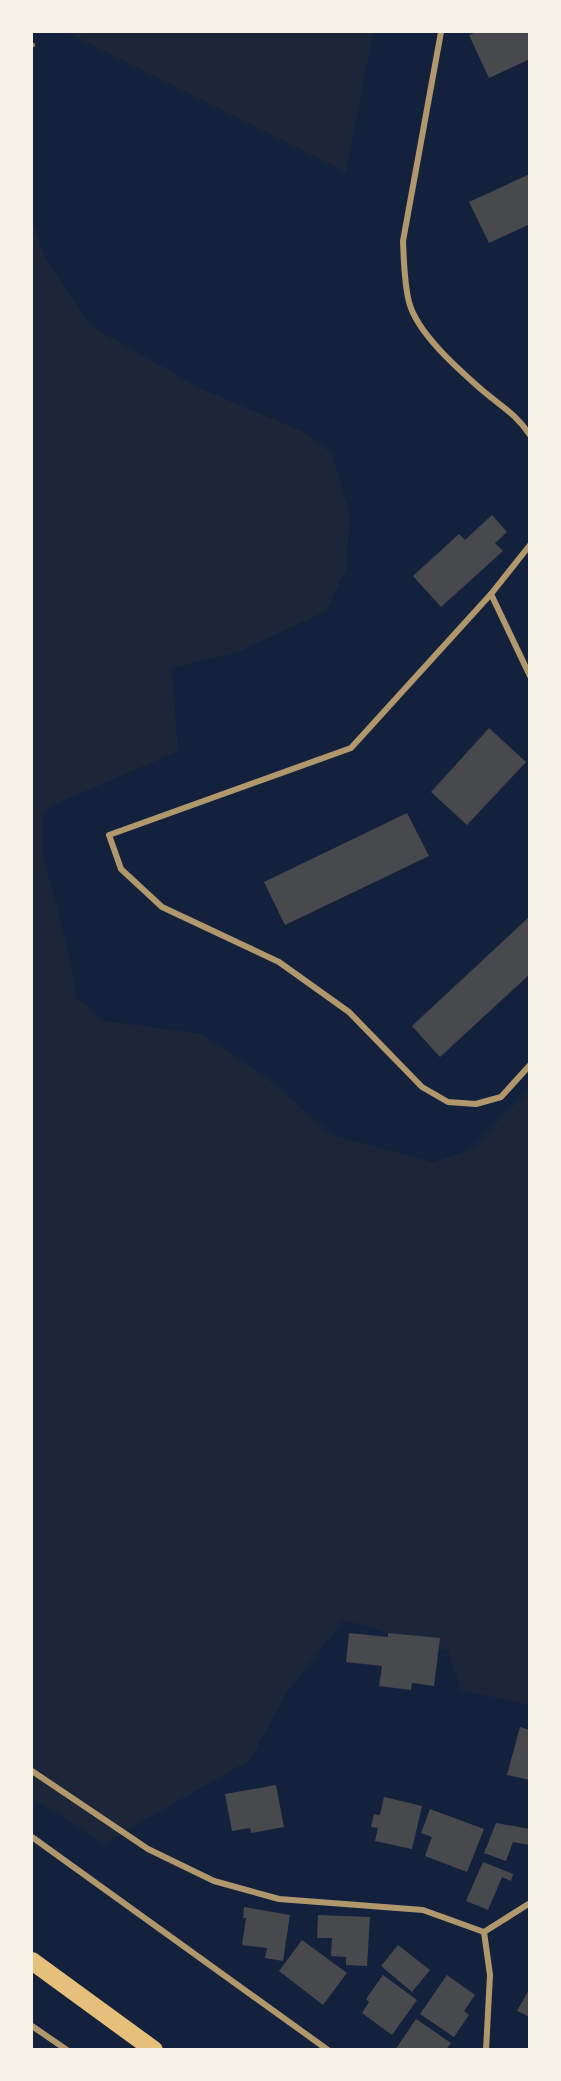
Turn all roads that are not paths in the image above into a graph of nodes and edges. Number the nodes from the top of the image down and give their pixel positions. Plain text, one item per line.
1 (441, 32) edge
2 (530, 435) edge
3 (530, 545) edge
4 (491, 594) junction
5 (530, 676) edge
6 (530, 1065) edge
7 (32, 1771) edge
8 (32, 1837) edge
9 (530, 1903) edge
10 (484, 1932) junction
11 (32, 1961) edge
12 (32, 2026) edge
13 (67, 2049) edge
14 (154, 2049) edge
15 (328, 2049) edge
16 (486, 2049) edge

1 - 2 street
3 - 4 street
4 - 5 street
4 - 6 street
7 - 10 street
8 - 15 street
9 - 10 street
10 - 16 street
11 - 14 highway
12 - 13 street

